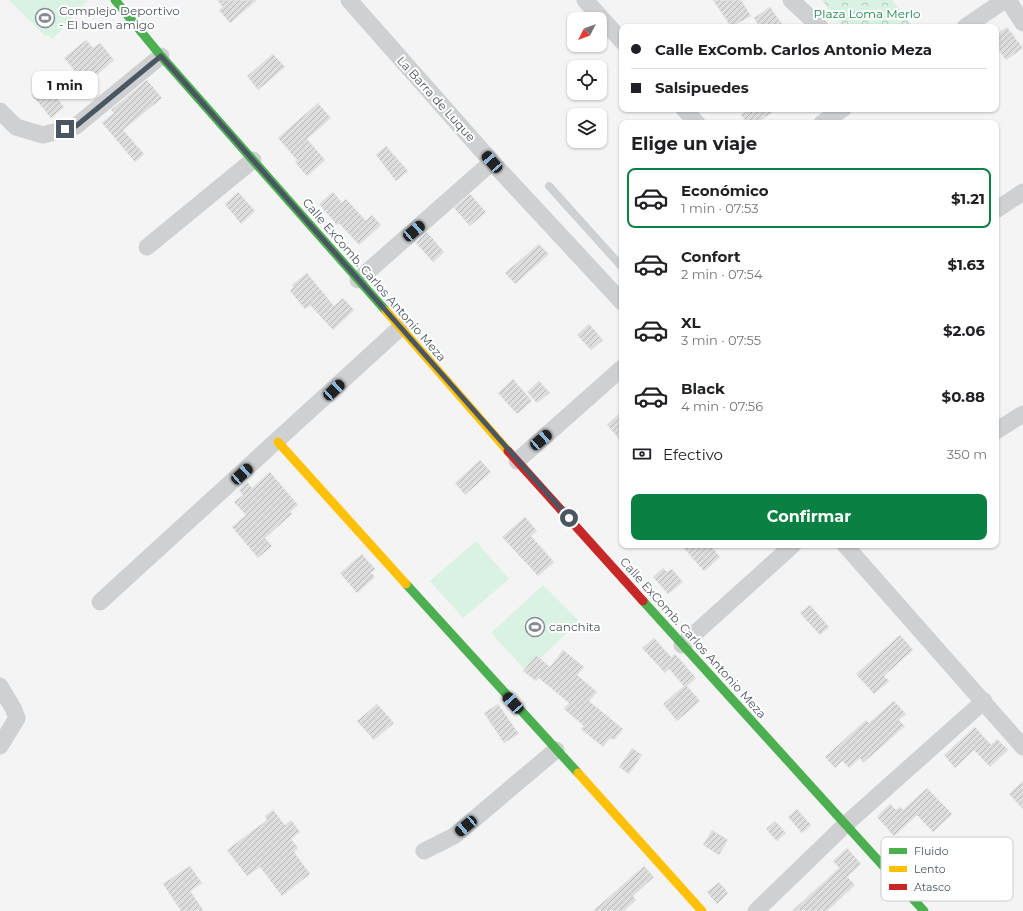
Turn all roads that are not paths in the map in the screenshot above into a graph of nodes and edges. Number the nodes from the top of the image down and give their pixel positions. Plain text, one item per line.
1 (115, 0) edge
2 (349, 0) edge
3 (585, 0) edge
4 (791, 0) edge
5 (1006, 0) edge
6 (1023, 23) edge
7 (817, 24) edge
8 (970, 24) edge
9 (619, 38) edge
10 (161, 56) junction
11 (0, 111) edge
12 (687, 112) edge
13 (838, 112) edge
14 (694, 120) edge
15 (826, 120) edge
16 (253, 160) junction
17 (492, 162) junction
18 (549, 186) dead end
19 (1023, 192) edge
20 (999, 208) edge
21 (147, 247) dead end
22 (619, 264) edge
23 (358, 280) junction
24 (619, 299) edge
25 (401, 327) junction
26 (619, 371) edge
27 (1023, 414) edge
28 (999, 429) edge
29 (278, 442) junction
30 (517, 461) junction
31 (790, 548) edge
32 (848, 548) edge
33 (100, 602) dead end
34 (682, 645) junction
35 (0, 686) edge
36 (984, 701) junction
37 (0, 746) edge
38 (1023, 747) edge
39 (556, 750) junction
40 (846, 824) junction
41 (424, 851) dead end
42 (881, 863) edge
43 (915, 901) edge
44 (702, 911) edge
45 (756, 911) edge
46 (924, 911) edge

1 - 10 street, Calle ExComb. Carlos Antonio Meza
2 - 17 street, La Barra de Luque
3 - 9 street
4 - 7 street
5 - 6 street
5 - 8 street
10 - 11 street
10 - 16 street, Calle ExComb. Carlos Antonio Meza
12 - 14 street
13 - 15 street
16 - 21 street
16 - 23 street, Calle ExComb. Carlos Antonio Meza
17 - 23 street
17 - 24 street, La Barra de Luque
18 - 22 lane
19 - 20 street
23 - 25 street, Calle ExComb. Carlos Antonio Meza
25 - 29 street
25 - 30 street, Calle ExComb. Carlos Antonio Meza
26 - 30 street
27 - 28 street
29 - 33 street
29 - 39 street
30 - 34 street, Calle ExComb. Carlos Antonio Meza
31 - 34 street
32 - 36 street
34 - 40 street, Calle ExComb. Carlos Antonio Meza
35 - 37 street
36 - 38 street
36 - 40 street
39 - 41 street
39 - 44 street
40 - 42 street, Calle ExComb. Carlos Antonio Meza
40 - 45 street
43 - 46 street, Calle ExComb. Carlos Antonio Meza

